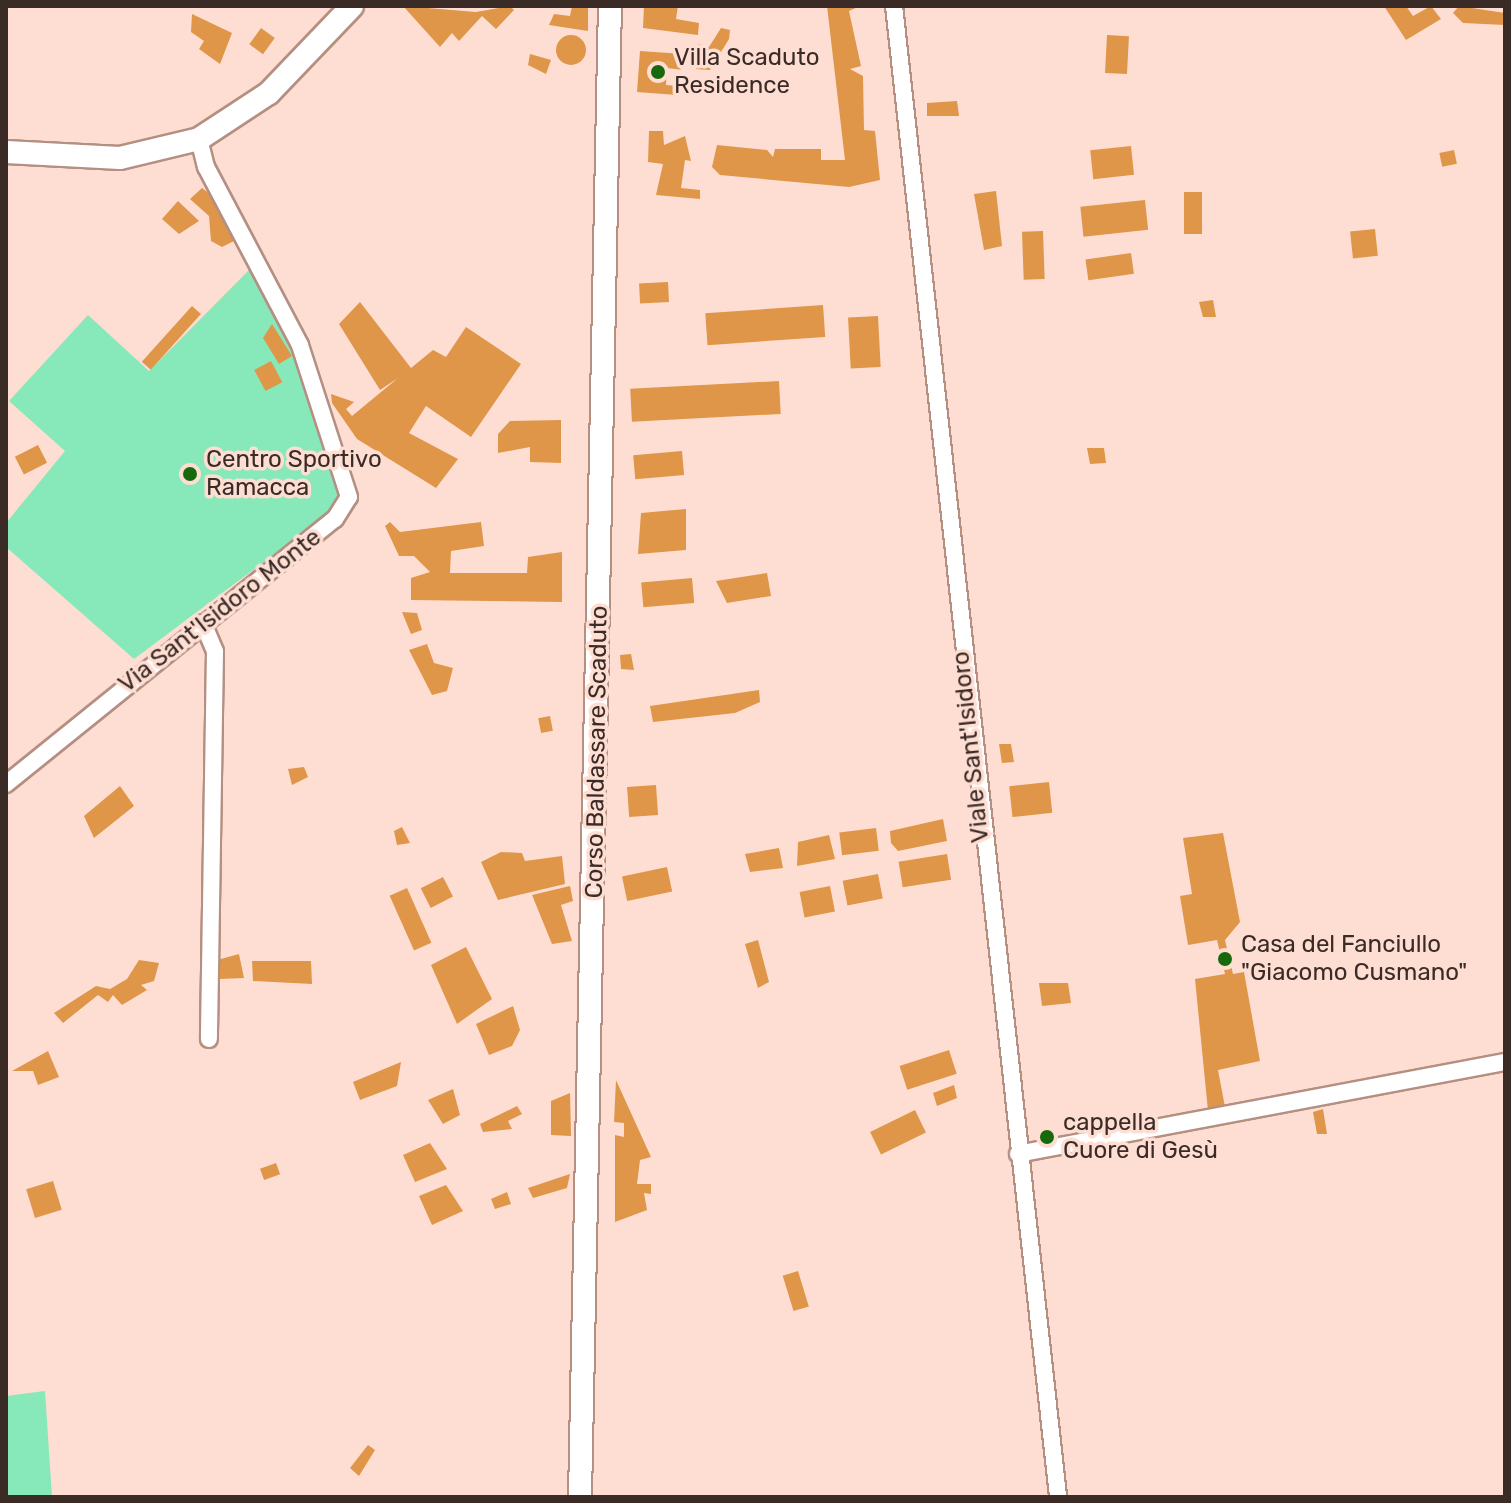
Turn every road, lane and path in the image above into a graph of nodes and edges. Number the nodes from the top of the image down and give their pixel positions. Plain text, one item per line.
1 (352, 6) edge
2 (610, 6) edge
3 (894, 6) edge
4 (199, 139) junction
5 (6, 152) edge
6 (203, 623) junction
7 (6, 784) edge
8 (209, 1039) dead end
9 (1505, 1062) edge
10 (1018, 1154) junction
11 (1059, 1494) edge
12 (580, 1497) edge

1 - 4 street
2 - 12 street, Corso Baldassare Scaduto
3 - 10 street, Viale Sant'Isidoro
4 - 5 street
4 - 6 street, Via Sant'Isidoro Monte
6 - 7 street, Via Sant'Isidoro Monte
6 - 8 street
9 - 10 street
10 - 11 street, Viale Sant'Isidoro

